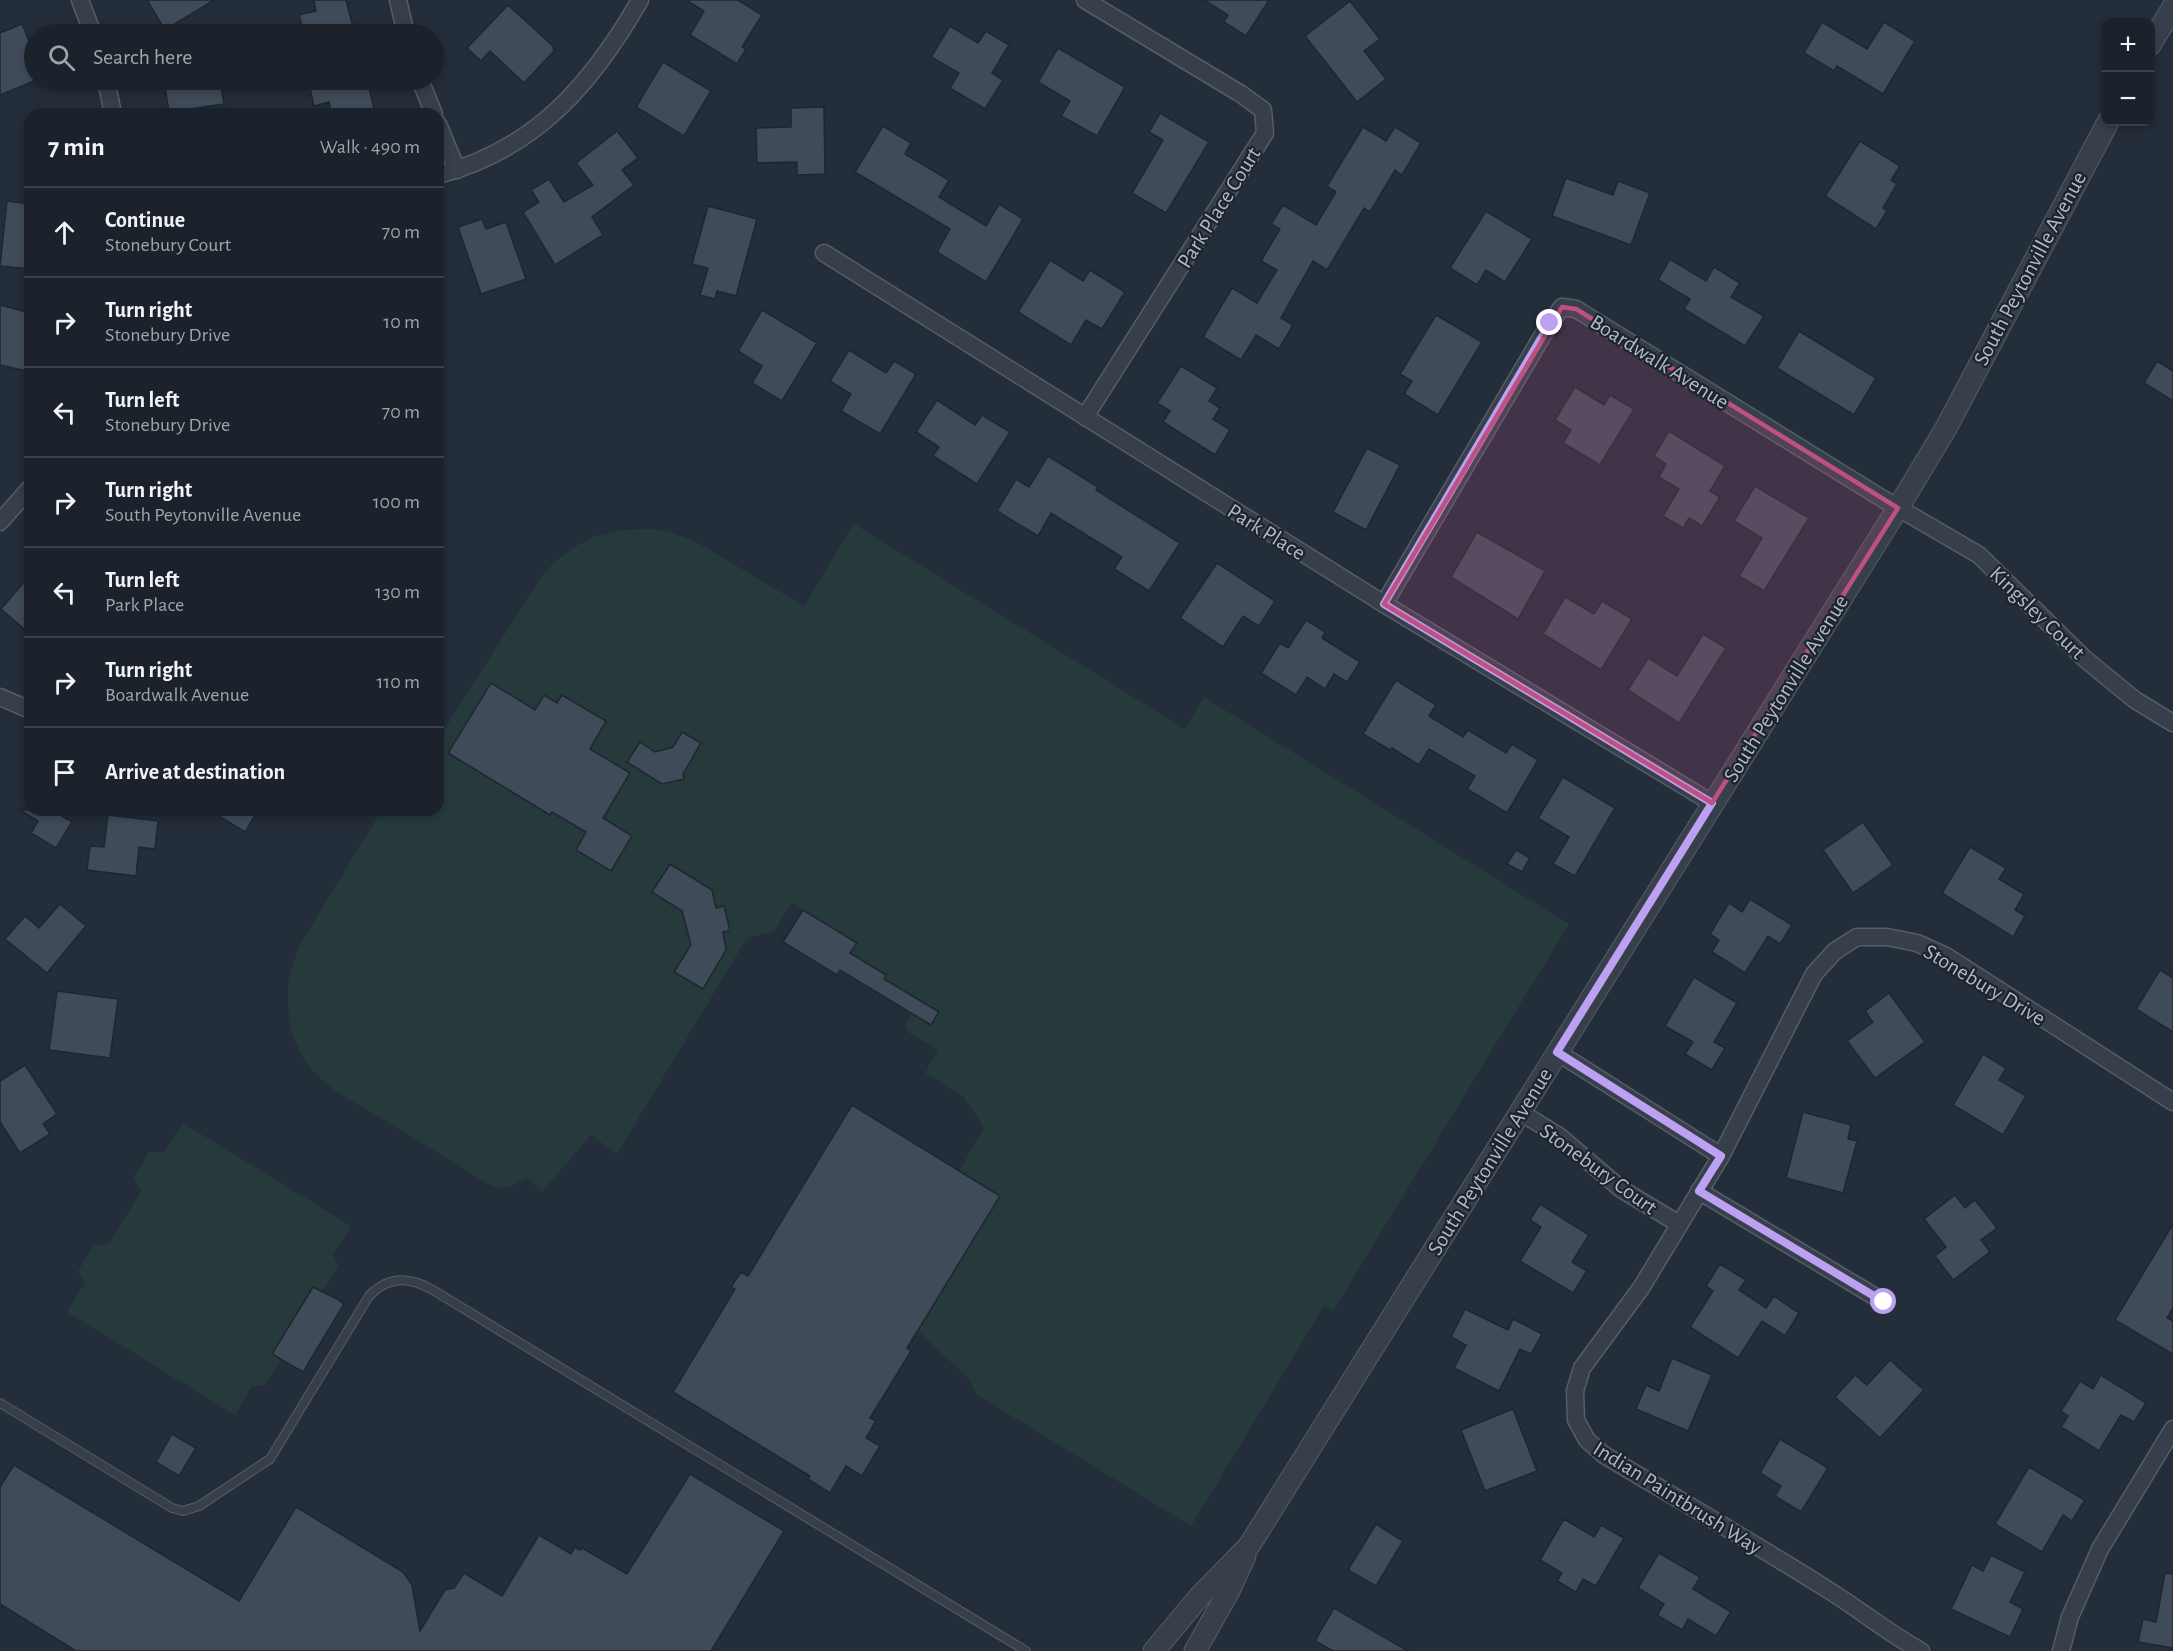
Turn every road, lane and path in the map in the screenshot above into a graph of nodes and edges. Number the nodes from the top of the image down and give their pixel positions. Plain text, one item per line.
1 (80, 0) edge
2 (398, 0) edge
3 (640, 0) edge
4 (1085, 0) edge
5 (2173, 7) edge
6 (89, 24) edge
7 (404, 24) edge
8 (2155, 38) edge
9 (108, 90) edge
10 (424, 90) edge
11 (112, 108) edge
12 (432, 108) edge
13 (2106, 126) edge
14 (444, 139) edge
15 (457, 170) junction
16 (444, 173) edge
17 (825, 254) dead end
18 (1085, 417) junction
19 (24, 495) edge
20 (1898, 508) junction
21 (0, 522) edge
22 (1384, 604) junction
23 (0, 697) edge
24 (24, 707) edge
25 (2173, 723) edge
26 (1712, 803) junction
27 (1557, 1052) junction
28 (2173, 1102) edge
29 (1520, 1112) junction
30 (1721, 1156) junction
31 (1699, 1191) junction
32 (1679, 1224) junction
33 (1884, 1302) dead end
34 (0, 1403) edge
35 (2173, 1429) edge
36 (1249, 1546) junction
37 (1026, 1651) edge
38 (1154, 1651) edge
39 (1195, 1651) edge
40 (1921, 1651) edge
41 (2061, 1651) edge

1 - 6 street
2 - 7 street
3 - 15 street
4 - 18 street, Park Place Court
5 - 8 street
9 - 11 street
10 - 12 street
13 - 20 street, South Peytonville Avenue
14 - 15 street
15 - 16 street
17 - 18 street, Park Place
18 - 22 street, Park Place
19 - 21 street
20 - 22 street, Boardwalk Avenue
20 - 25 street, Kingsley Court
20 - 26 street, South Peytonville Avenue
22 - 26 street, Park Place
23 - 24 street
26 - 27 street, South Peytonville Avenue
27 - 29 street, South Peytonville Avenue
27 - 30 street
28 - 30 street, Stonebury Drive
29 - 32 street, Stonebury Court
29 - 36 street, South Peytonville Avenue
30 - 31 street, Stonebury Drive
31 - 32 street, Indian Paintbrush Way
31 - 33 street
32 - 40 street, Indian Paintbrush Way
34 - 37 lane
35 - 41 street
36 - 38 street, South Peytonville Avenue
36 - 39 street, South Peytonville Avenue

